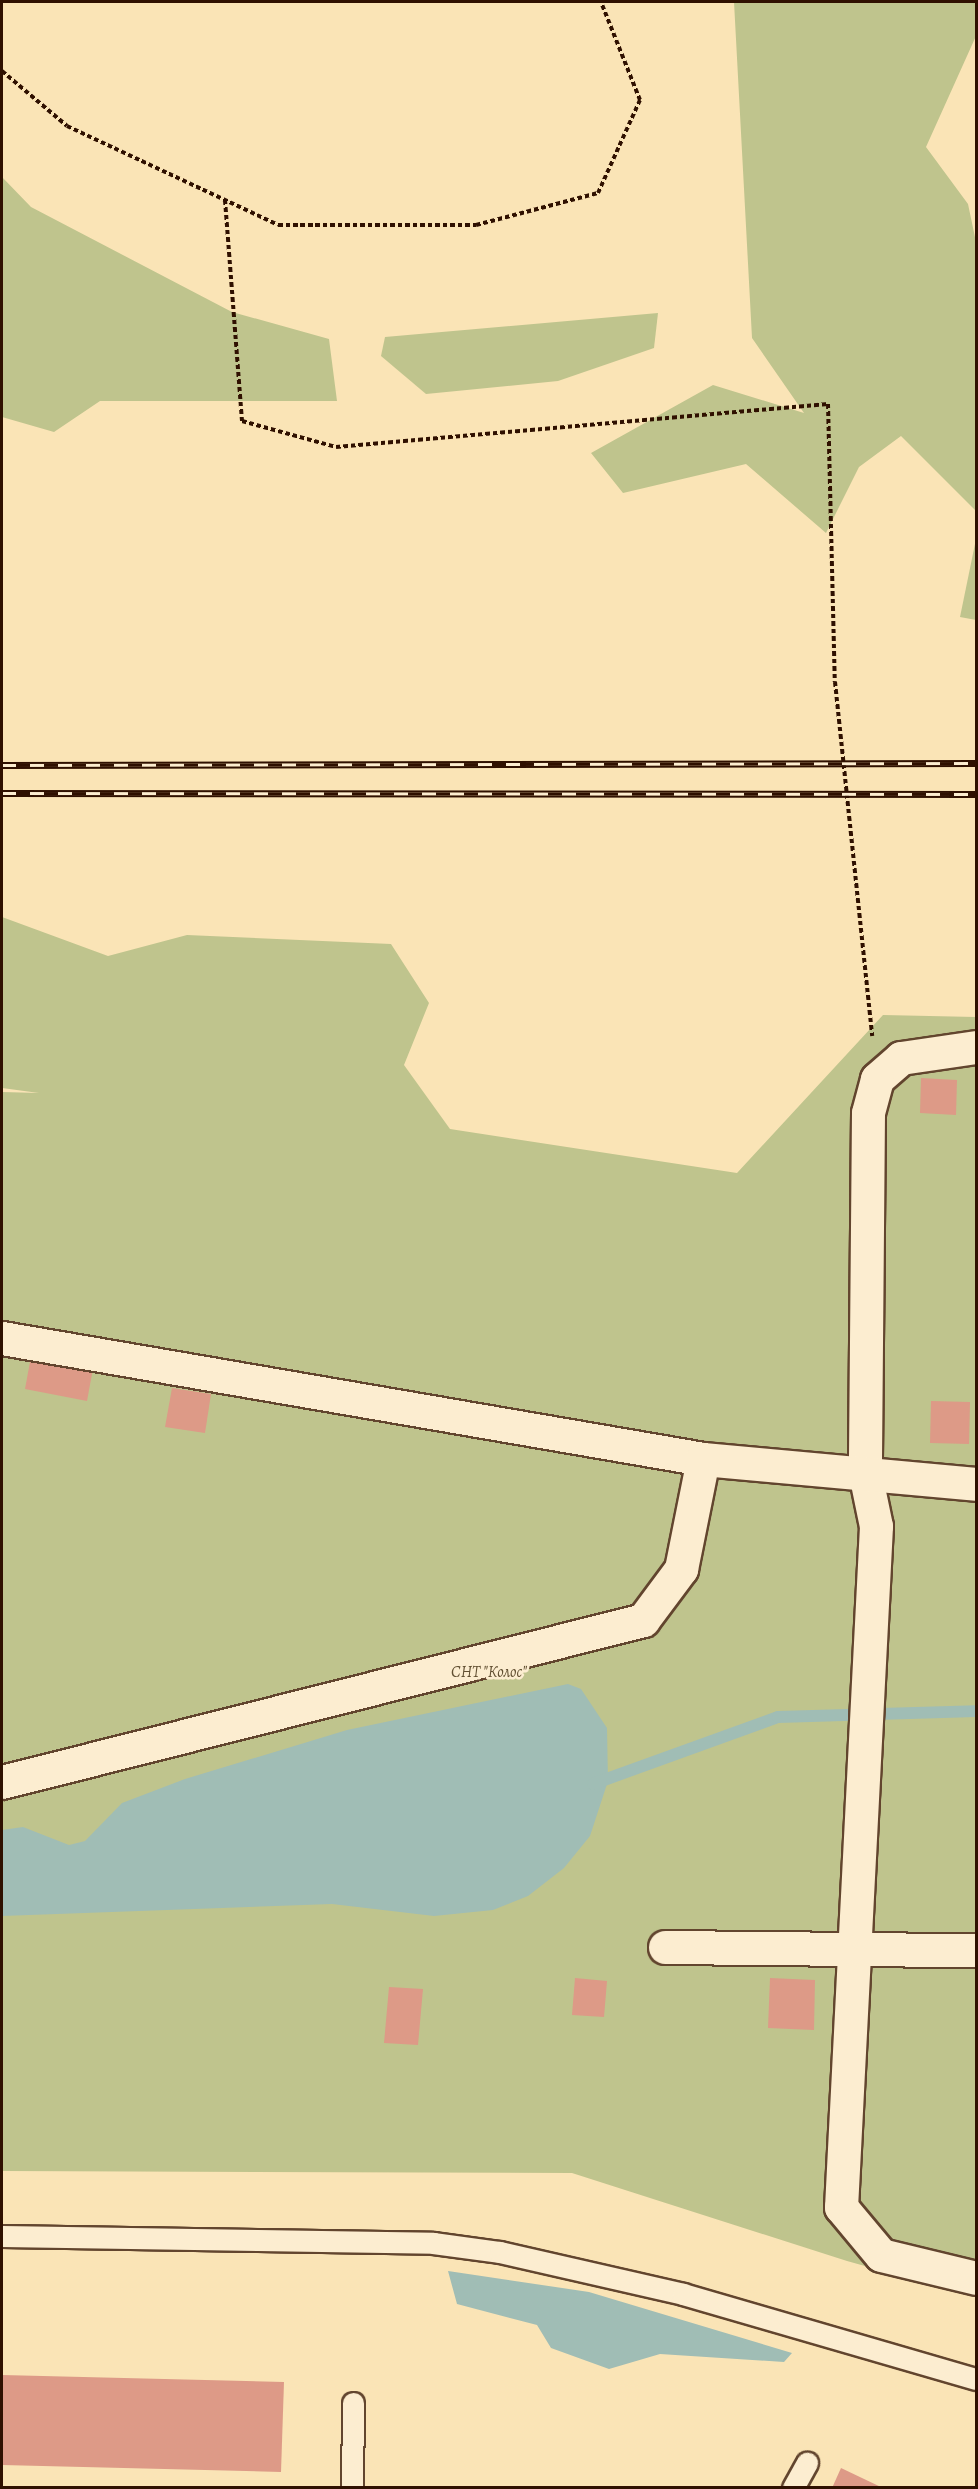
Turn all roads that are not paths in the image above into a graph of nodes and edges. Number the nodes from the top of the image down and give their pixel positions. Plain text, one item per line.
1 (976, 1047) edge
2 (2, 1338) edge
3 (704, 1459) junction
4 (865, 1473) junction
5 (976, 1484) edge
6 (2, 1782) edge
7 (665, 1947) dead end
8 (852, 1948) junction
9 (976, 1950) edge
10 (2, 2236) edge
11 (976, 2278) edge
12 (976, 2379) edge
13 (353, 2403) dead end
14 (807, 2463) dead end
15 (352, 2487) edge
16 (793, 2487) edge

1 - 4 street
2 - 3 street
3 - 4 street
3 - 6 street
4 - 5 street
4 - 8 street
7 - 8 street
8 - 9 street
8 - 11 street
10 - 12 lane
13 - 15 lane
14 - 16 lane

